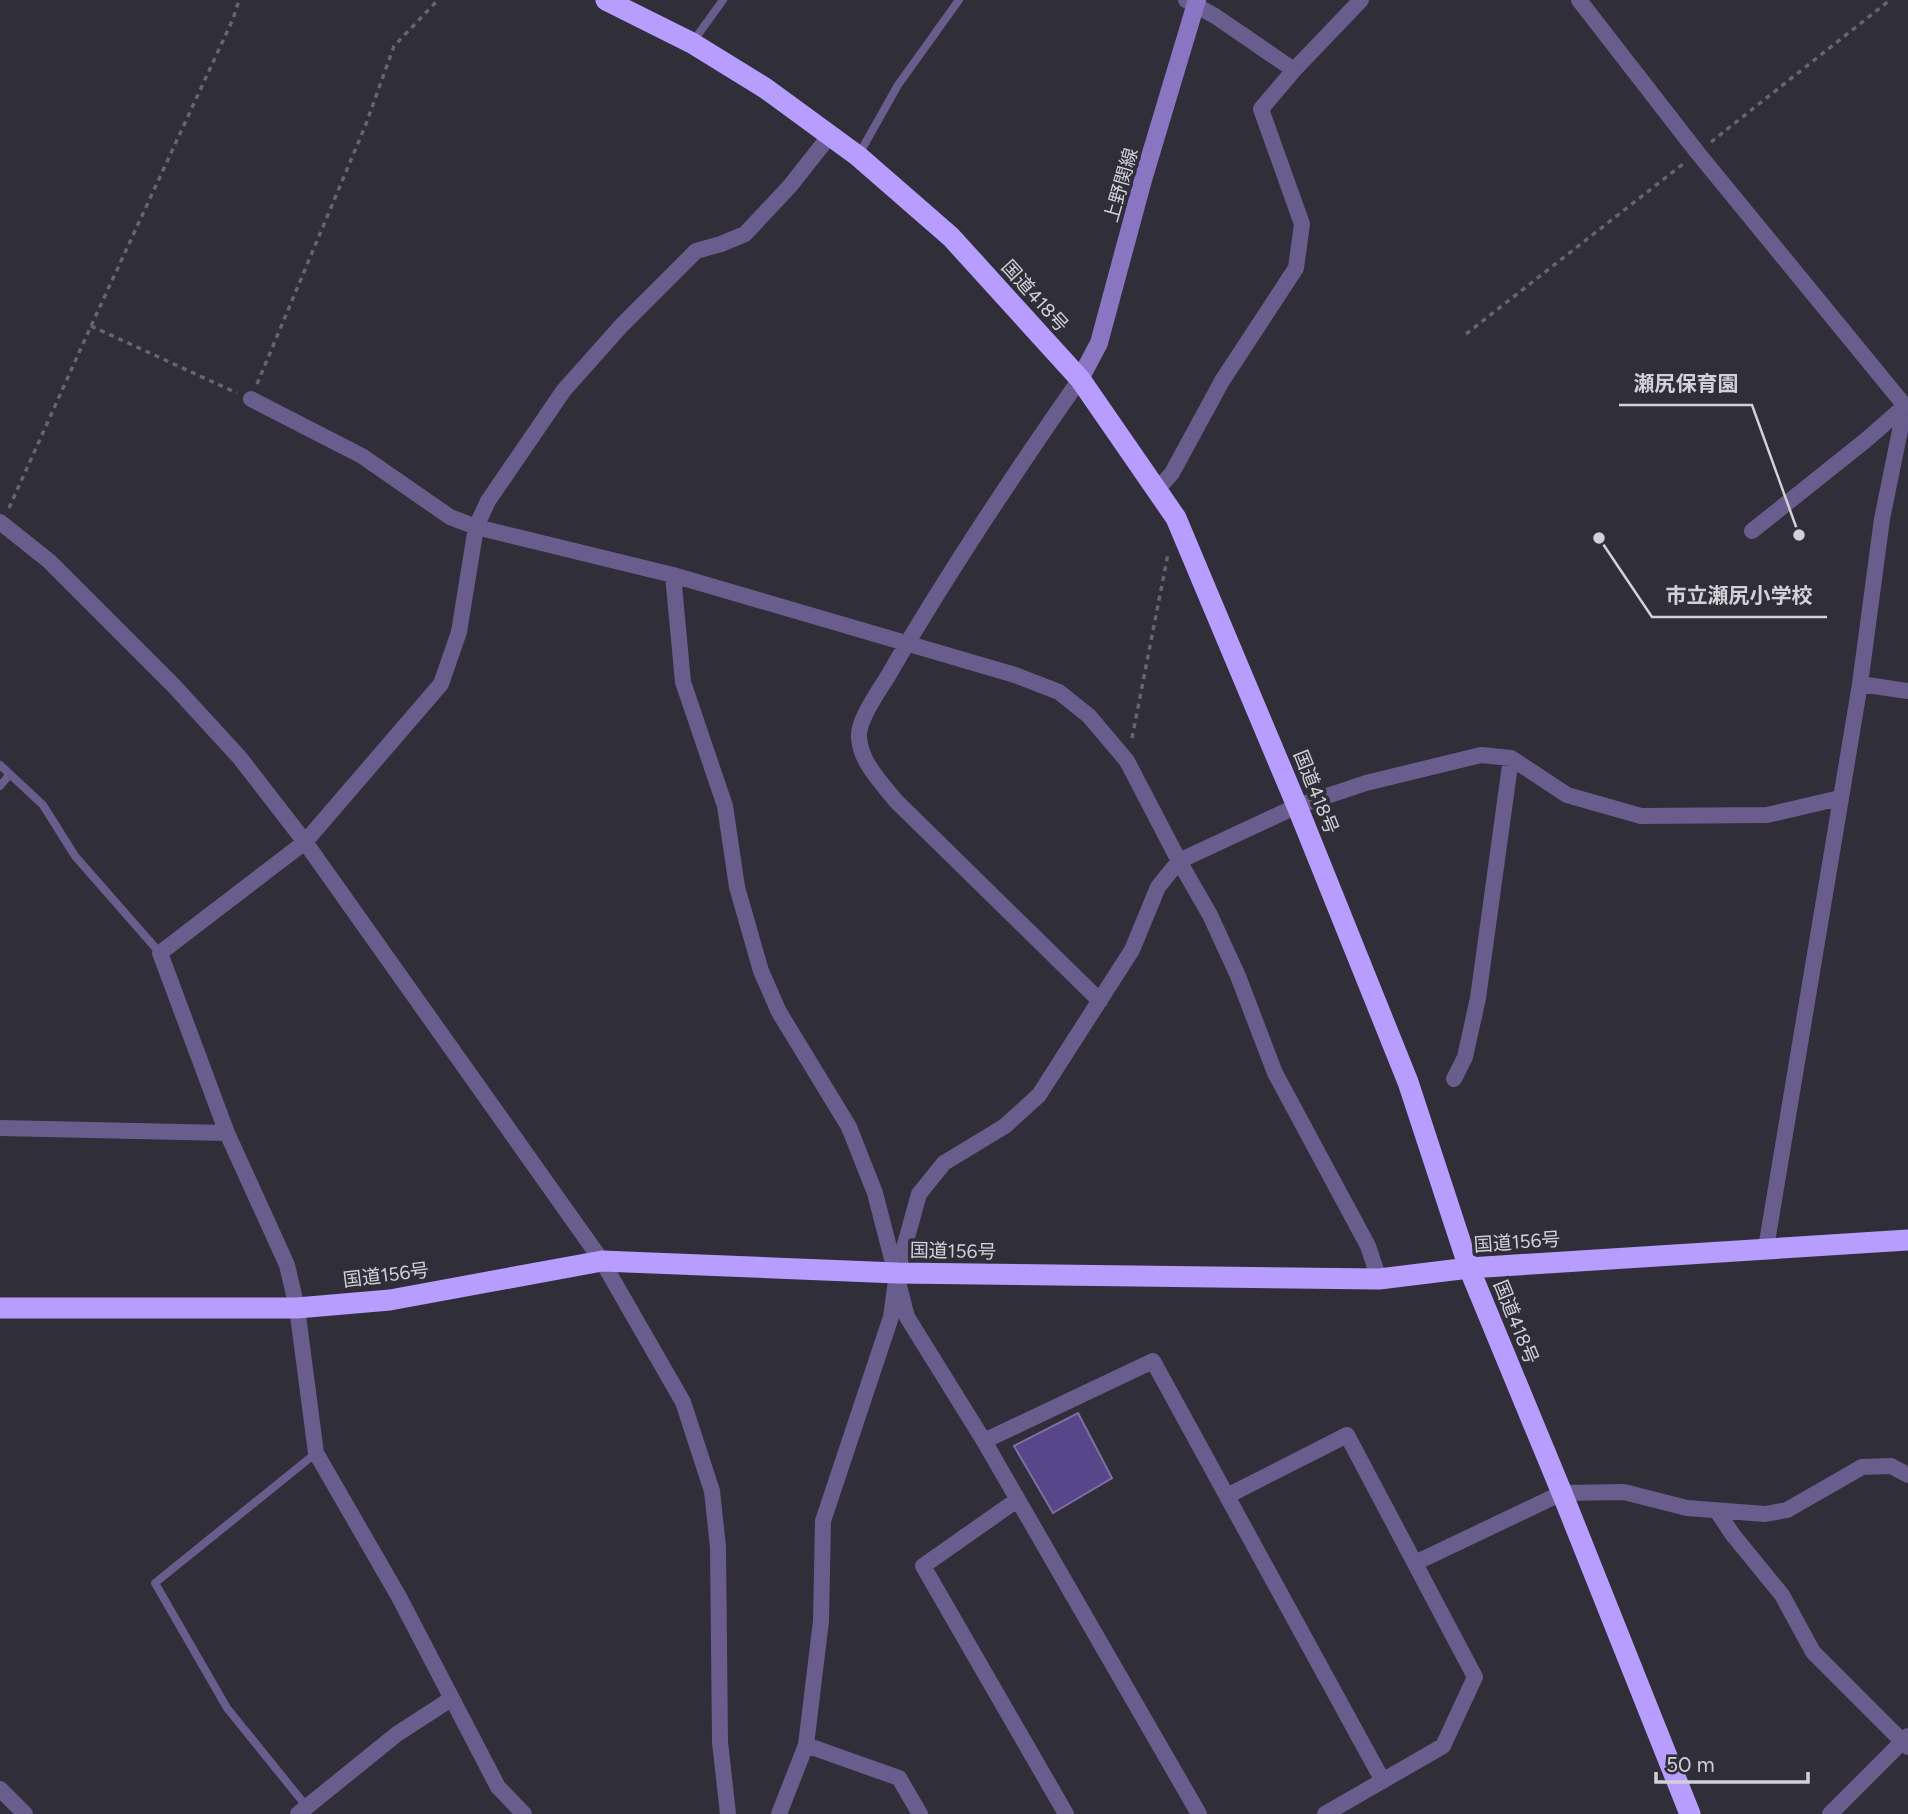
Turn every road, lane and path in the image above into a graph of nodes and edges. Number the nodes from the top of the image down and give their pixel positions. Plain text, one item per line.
1 (239, 0) edge
2 (439, 0) edge
3 (606, 0) edge
4 (723, 0) edge
5 (959, 0) edge
6 (1361, 0) edge
7 (1579, 0) edge
8 (1891, 0) edge
9 (1193, 2) edge
10 (692, 43) junction
11 (1294, 70) junction
12 (831, 134) junction
13 (1697, 152) junction
14 (858, 156) junction
15 (91, 326) junction
16 (1466, 334) dead end
17 (1080, 379) junction
18 (251, 399) junction
19 (1906, 405) edge
20 (1157, 490) junction
21 (4, 516) edge
22 (1176, 517) junction
23 (476, 527) junction
24 (1752, 531) dead end
25 (673, 575) junction
26 (906, 644) junction
27 (1860, 684) junction
28 (1908, 691) edge
29 (1511, 758) junction
30 (1127, 761) junction
31 (0, 765) edge
32 (10, 774) junction
33 (0, 786) edge
34 (1840, 798) junction
35 (1297, 806) junction
36 (305, 842) junction
37 (1179, 861) junction
38 (160, 953) junction
39 (1100, 1001) junction
40 (1454, 1079) dead end
41 (0, 1128) edge
42 (227, 1133) junction
43 (1908, 1240) edge
44 (1766, 1248) junction
45 (602, 1261) junction
46 (1469, 1268) junction
47 (897, 1273) junction
48 (1379, 1279) junction
49 (0, 1308) edge
50 (297, 1308) junction
51 (984, 1441) junction
52 (316, 1453) junction
53 (1908, 1475) edge
54 (1563, 1493) junction
55 (1227, 1496) junction
56 (1017, 1500) junction
57 (1717, 1511) junction
58 (1415, 1563) junction
59 (451, 1699) junction
60 (1906, 1741) edge
61 (806, 1745) junction
62 (1383, 1781) junction
63 (0, 1788) edge
64 (1354, 1807) edge
65 (302, 1810) edge
66 (25, 1814) edge
67 (524, 1814) edge
68 (728, 1814) edge
69 (779, 1814) edge
70 (920, 1814) edge
71 (1066, 1814) edge
72 (1199, 1814) edge
73 (1325, 1814) edge
74 (1690, 1814) edge
75 (1830, 1814) edge

1 - 15 path
2 - 18 path
3 - 10 highway, 国道418号
4 - 10 lane
5 - 14 lane
6 - 11 street
7 - 13 street
8 - 13 path
9 - 11 street
9 - 17 main road, 上野関線
10 - 12 highway, 国道418号
11 - 20 street
12 - 14 highway, 国道418号
12 - 23 street
13 - 16 path
13 - 19 street
14 - 17 highway, 国道418号
15 - 18 path
15 - 21 path
17 - 20 highway, 国道418号
17 - 26 street
18 - 23 street
19 - 24 street
19 - 27 street
20 - 22 highway, 国道418号
21 - 36 street
22 - 30 path
22 - 35 highway, 国道418号
23 - 25 street
23 - 36 street
25 - 26 street
25 - 47 street
26 - 30 street
26 - 39 street
27 - 28 street
27 - 34 street
29 - 34 street
29 - 35 street
29 - 40 street
30 - 37 street
31 - 32 lane
32 - 33 lane
32 - 38 lane
34 - 44 street
35 - 37 street
35 - 46 highway, 国道418号
36 - 38 street
36 - 45 street
37 - 39 street
37 - 48 street
38 - 42 street
39 - 47 street
41 - 42 street
42 - 50 street
43 - 44 highway, 国道156号
44 - 46 highway, 国道156号
45 - 47 highway, 国道156号
45 - 50 highway, 国道156号
45 - 68 street
46 - 48 highway, 国道156号
46 - 54 highway, 国道418号
47 - 48 highway, 国道156号
47 - 51 street
47 - 61 street
49 - 50 highway, 国道156号
50 - 52 street
51 - 55 street
51 - 56 street
52 - 59 street
52 - 65 lane
53 - 57 street
54 - 57 street
54 - 58 street
54 - 74 highway, 国道418号
55 - 58 street
55 - 62 street
56 - 71 street
56 - 72 street
57 - 60 street
58 - 62 street
59 - 65 street
59 - 67 street
60 - 75 street
61 - 69 street
61 - 70 street
62 - 64 street
63 - 66 street
64 - 73 street

